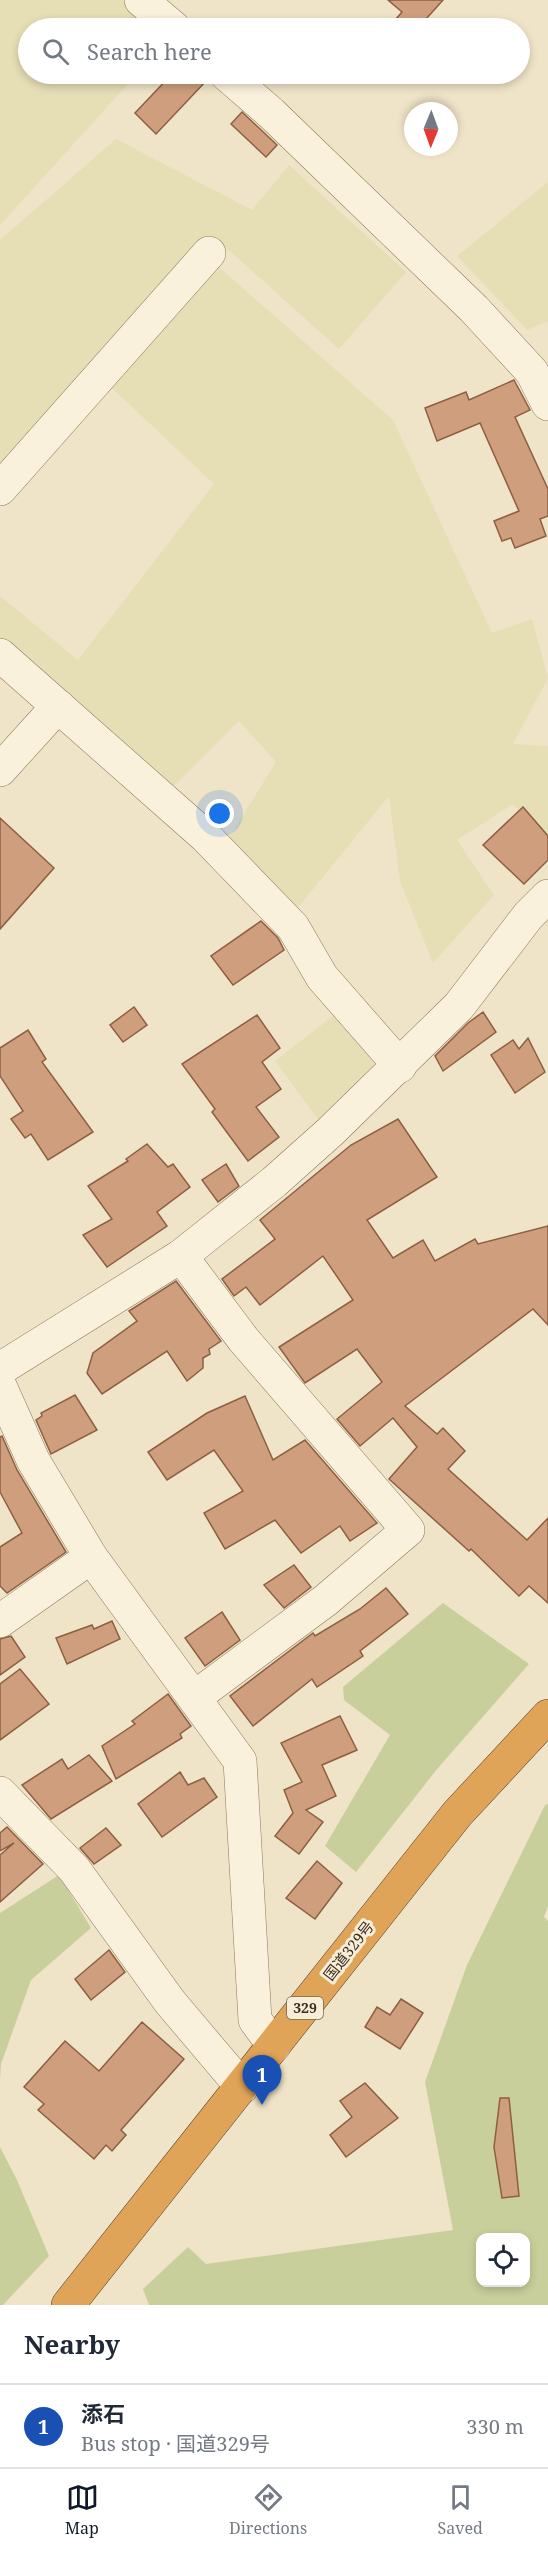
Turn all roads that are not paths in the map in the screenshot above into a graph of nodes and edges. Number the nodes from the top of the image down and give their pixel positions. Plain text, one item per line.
1 (141, 0) edge
2 (162, 18) edge
3 (238, 84) edge
4 (210, 253) dead end
5 (548, 404) edge
6 (0, 489) edge
7 (0, 655) edge
8 (57, 706) junction
9 (0, 770) edge
10 (548, 896) edge
11 (400, 1066) junction
12 (182, 1256) junction
13 (0, 1369) edge
14 (0, 1386) edge
15 (91, 1557) junction
16 (0, 1621) edge
17 (195, 1697) junction
18 (548, 1716) edge
19 (0, 1793) edge
20 (274, 2046) junction
21 (242, 2087) junction
22 (68, 2305) edge

1 - 2 street
3 - 5 street
4 - 6 street
7 - 8 street
8 - 9 street
8 - 11 street
10 - 11 street
11 - 12 street
12 - 13 street
12 - 17 street
14 - 15 street
15 - 16 street
15 - 17 street
17 - 20 street
18 - 20 highway, 国道329号 / 329
19 - 21 street
20 - 21 highway, 国道329号 / 329
21 - 22 highway, 国道329号 / 329

